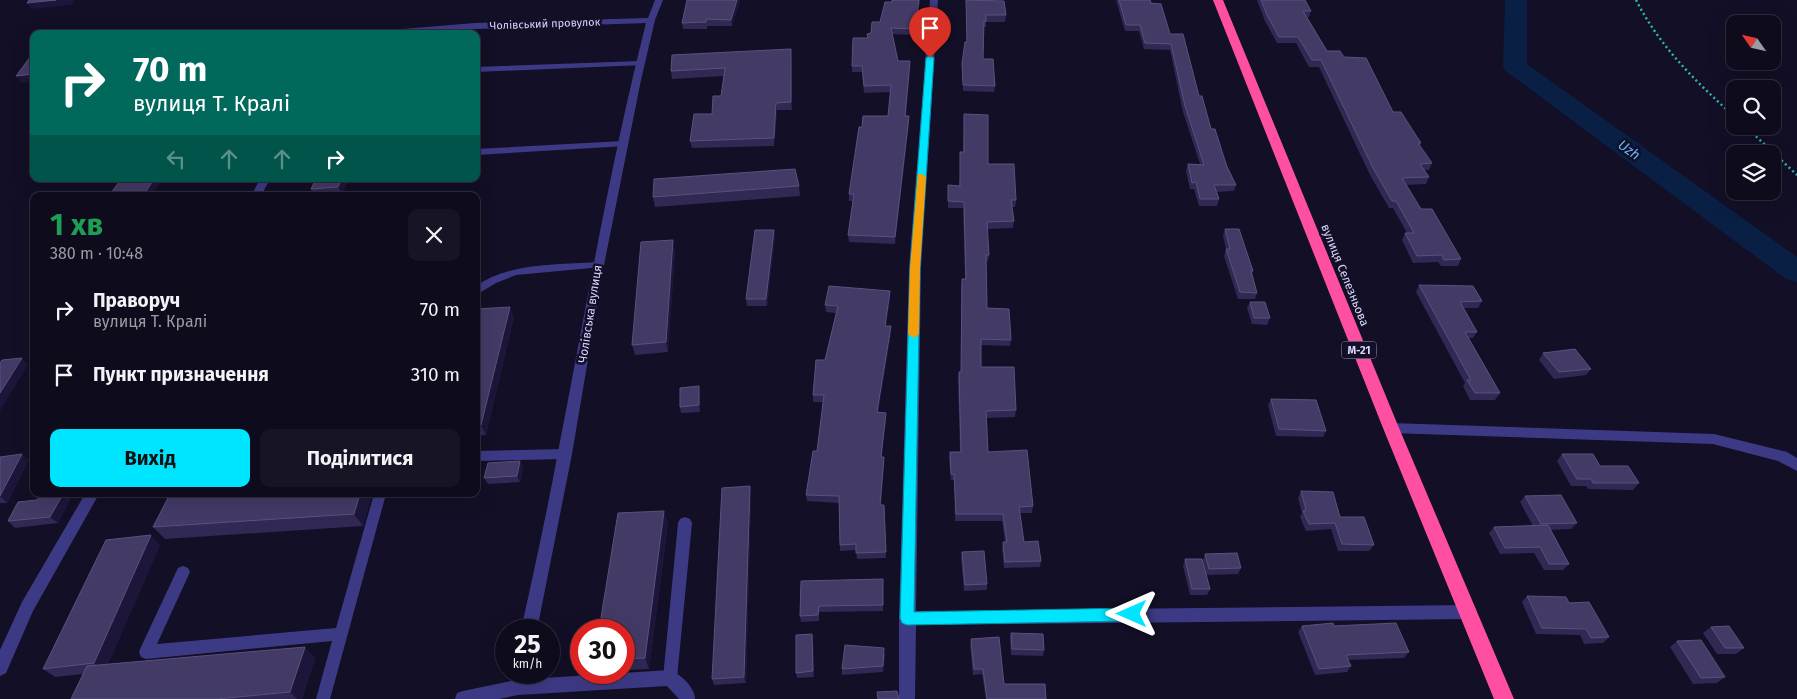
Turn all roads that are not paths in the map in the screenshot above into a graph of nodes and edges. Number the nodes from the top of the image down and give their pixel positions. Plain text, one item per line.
1 (659, 0) edge
2 (934, 0) edge
3 (1218, 0) edge
4 (652, 20) junction
5 (426, 30) edge
6 (640, 63) junction
7 (480, 70) edge
8 (623, 144) junction
9 (480, 152) edge
10 (598, 265) junction
11 (480, 288) edge
12 (1391, 428) junction
13 (1714, 439) joint
14 (565, 454) junction
15 (480, 456) edge
16 (1797, 465) edge
17 (89, 497) edge
18 (379, 497) edge
19 (685, 523) dead end
20 (183, 572) dead end
21 (1469, 612) junction
22 (907, 618) junction
23 (532, 619) edge
24 (341, 634) junction
25 (0, 668) edge
26 (670, 678) junction
27 (560, 679) edge
28 (507, 684) edge
29 (323, 699) edge
30 (462, 699) edge
31 (687, 699) edge
32 (907, 699) edge
33 (1504, 699) edge

1 - 4 street, Чолівська вулиця
2 - 22 street
3 - 12 highway, вулиця Селезньова / М-21
4 - 5 street, Чолівський провулок
4 - 6 street, Чолівська вулиця
6 - 7 lane
6 - 8 street, Чолівська вулиця
8 - 9 lane
8 - 10 street, Чолівська вулиця
10 - 11 lane
10 - 14 street, Чолівська вулиця
12 - 13 lane
12 - 21 highway, вулиця Селезньова / М-21
13 - 16 street
14 - 15 lane
14 - 23 street, Чолівська вулиця
17 - 25 street
18 - 24 lane
19 - 26 lane
20 - 24 lane
21 - 22 street
21 - 33 highway, вулиця Селезньова / М-21
22 - 32 street
24 - 29 lane
26 - 27 street
26 - 31 street
28 - 30 street

